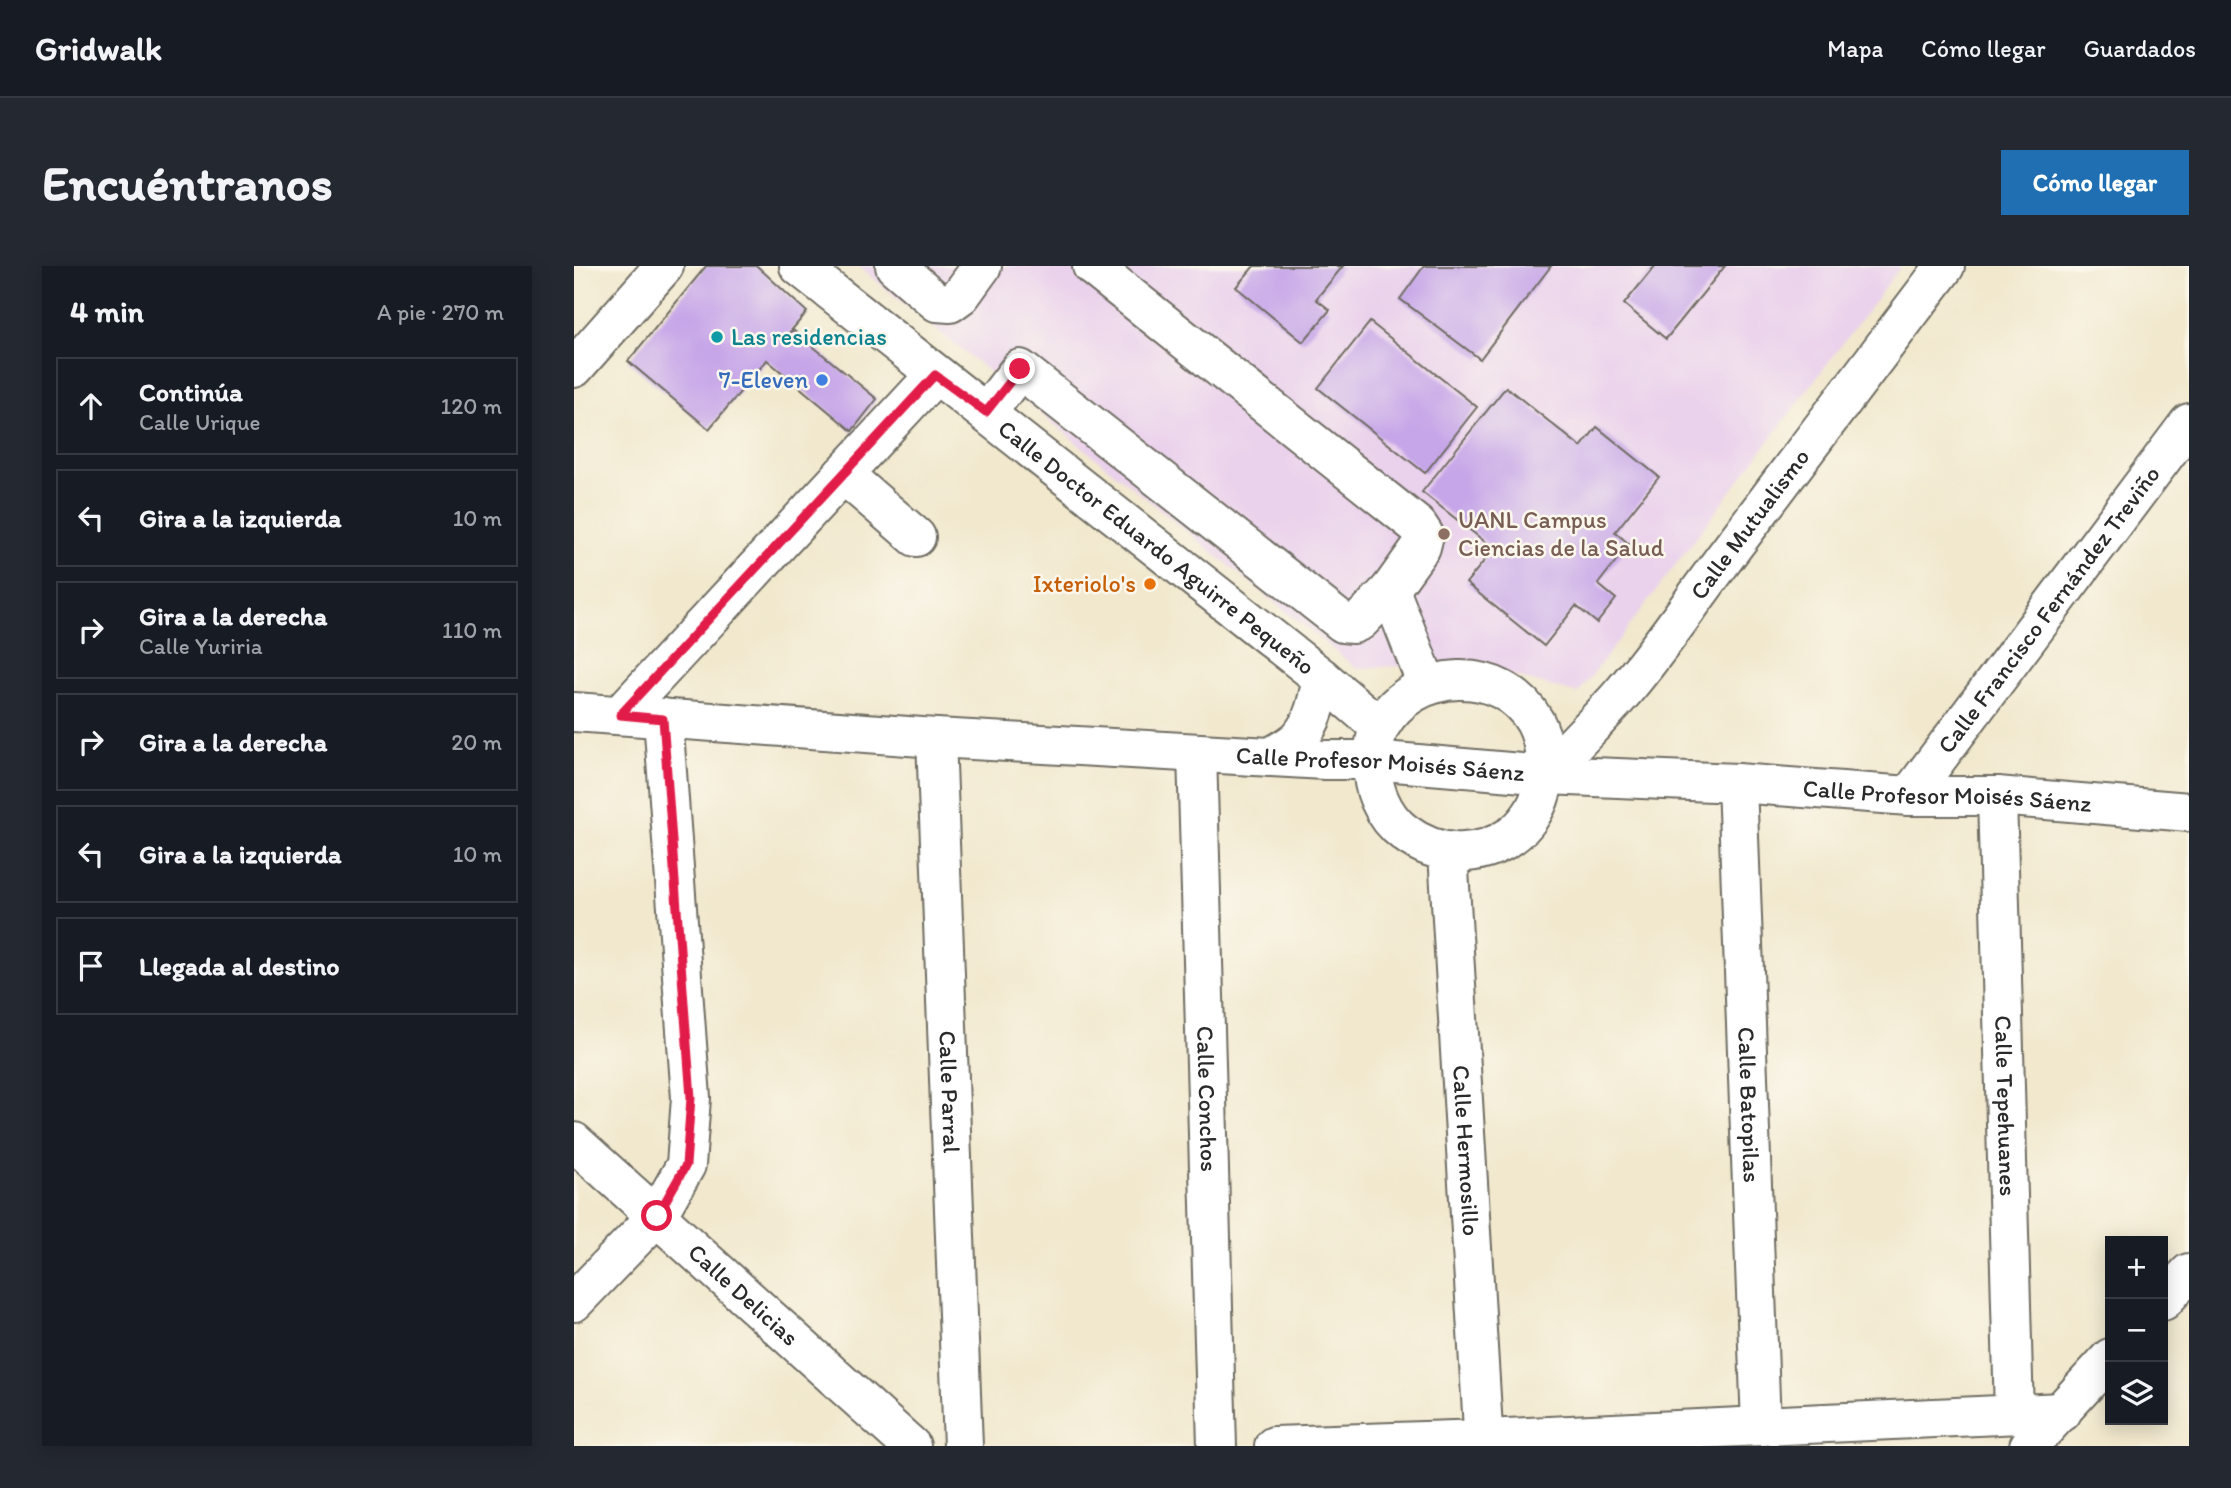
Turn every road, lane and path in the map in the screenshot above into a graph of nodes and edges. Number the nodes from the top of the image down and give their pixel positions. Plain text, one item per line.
1 (664, 266) edge
2 (799, 266) edge
3 (895, 266) edge
4 (982, 266) edge
5 (1093, 266) edge
6 (1945, 266) edge
7 (574, 368) edge
8 (935, 375) junction
9 (986, 412) junction
10 (2189, 423) edge
11 (843, 474) junction
12 (2151, 475) junction
13 (2189, 478) edge
14 (916, 537) dead end
15 (1390, 590) junction
16 (1322, 678) junction
17 (1427, 685) junction
18 (574, 712) edge
19 (620, 715) junction
20 (663, 719) junction
21 (936, 738) junction
22 (1376, 743) junction
23 (1197, 753) junction
24 (1271, 757) junction
25 (1546, 775) junction
26 (1737, 783) junction
27 (1909, 796) junction
28 (1997, 796) junction
29 (2189, 812) edge
30 (1448, 852) junction
31 (574, 1142) edge
32 (657, 1216) junction
33 (2189, 1273) edge
34 (2165, 1299) edge
35 (574, 1302) edge
36 (2107, 1362) edge
37 (1761, 1426) junction
38 (2021, 1430) edge
39 (1484, 1442) edge
40 (911, 1446) edge
41 (963, 1446) edge
42 (1217, 1446) edge
43 (1274, 1446) edge

1 - 7 street
2 - 8 street, Calle Doctor Eduardo Aguirre Pequeño
3 - 4 street
5 - 15 street
6 - 25 street, Calle Mutualismo
8 - 9 street, Calle Doctor Eduardo Aguirre Pequeño
8 - 11 street
9 - 15 street
9 - 16 street, Calle Doctor Eduardo Aguirre Pequeño
10 - 12 street, Calle Francisco Fernández Treviño
11 - 14 street
11 - 19 street
12 - 13 street
12 - 27 street, Calle Francisco Fernández Treviño
15 - 17 street
16 - 22 street, Calle Doctor Eduardo Aguirre Pequeño
16 - 24 street
17 - 22 street
17 - 25 street
18 - 19 street, Calle Profesor Moisés Sáenz
19 - 20 street, Calle Profesor Moisés Sáenz
20 - 21 street, Calle Profesor Moisés Sáenz
20 - 32 street
21 - 23 street, Calle Profesor Moisés Sáenz
21 - 41 street, Calle Parral
22 - 24 street, Calle Profesor Moisés Sáenz
22 - 25 street, Calle Profesor Moisés Sáenz
22 - 30 street
23 - 24 street, Calle Profesor Moisés Sáenz
23 - 42 street, Calle Conchos
25 - 26 street, Calle Profesor Moisés Sáenz
25 - 30 street
26 - 27 street, Calle Profesor Moisés Sáenz
26 - 37 street, Calle Batopilas
27 - 28 street, Calle Profesor Moisés Sáenz
28 - 29 street, Calle Profesor Moisés Sáenz
28 - 38 street, Calle Tepehuanes
30 - 39 street, Calle Hermosillo
31 - 32 street, Calle Delicias
32 - 35 street
32 - 40 street, Calle Delicias
33 - 34 street
36 - 38 street
37 - 38 street
37 - 39 street
39 - 43 street

